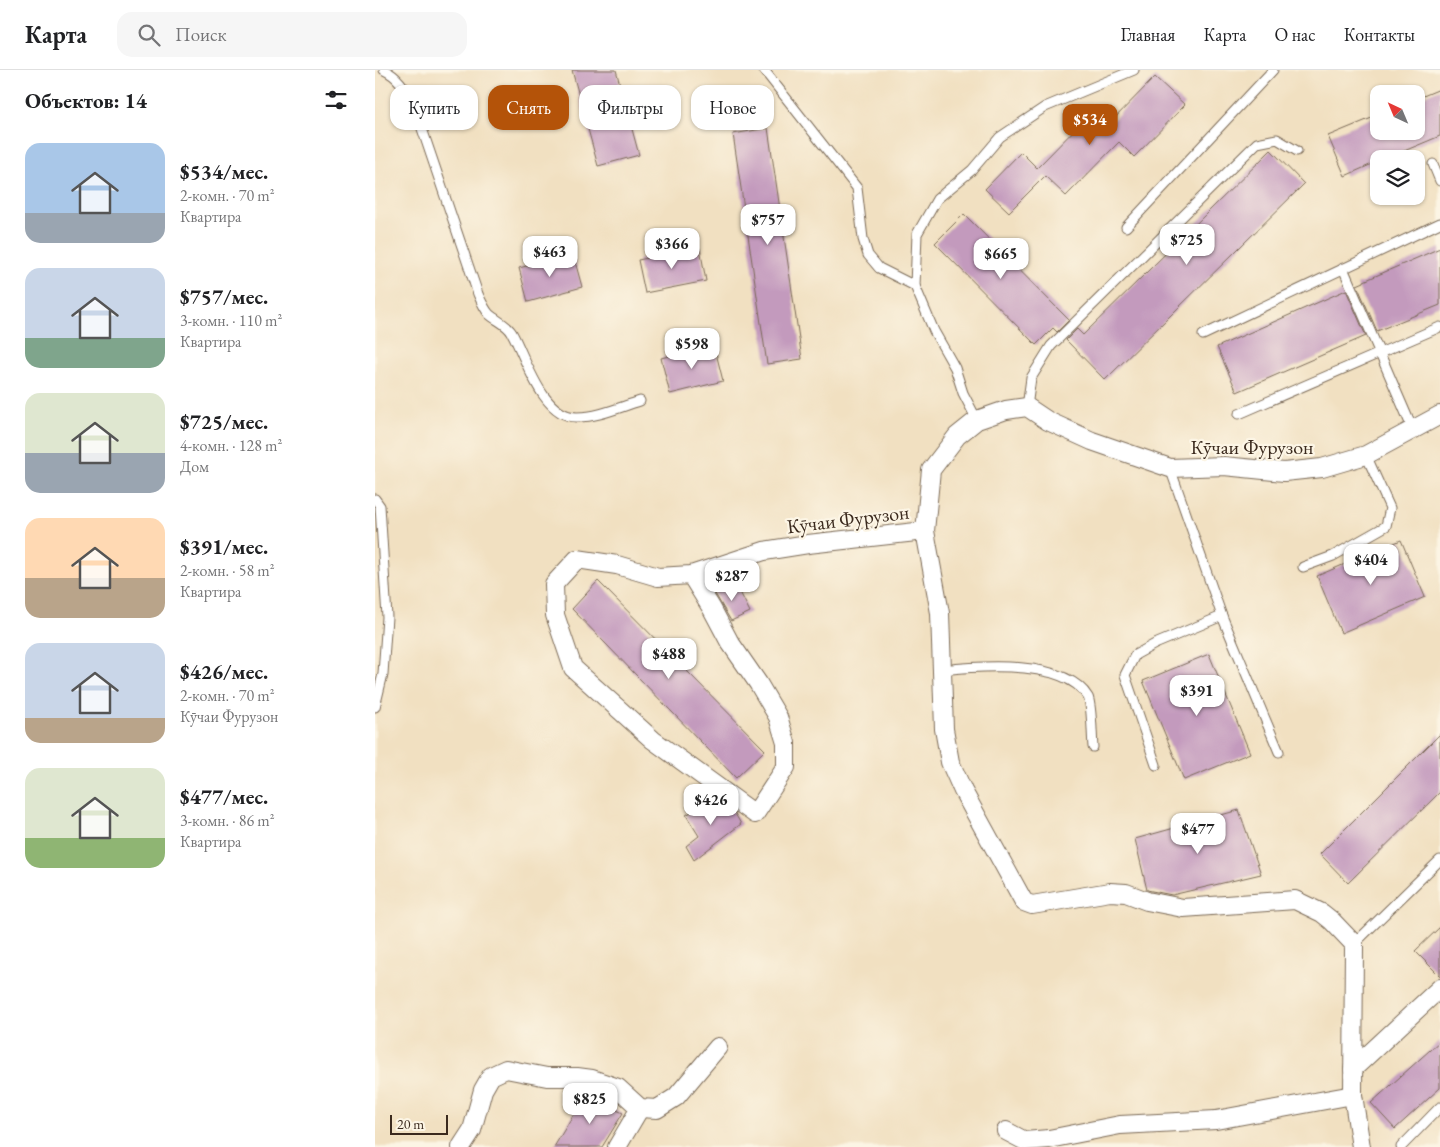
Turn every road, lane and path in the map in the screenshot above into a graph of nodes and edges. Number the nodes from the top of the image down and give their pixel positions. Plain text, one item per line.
1 (385, 70) edge
2 (764, 70) edge
3 (1134, 70) edge
4 (1273, 70) edge
5 (1297, 151) dead end
6 (1433, 164) dead end
7 (1440, 181) edge
8 (1440, 223) edge
9 (1126, 227) dead end
10 (1343, 268) junction
11 (915, 286) junction
12 (1440, 327) edge
13 (1203, 335) dead end
14 (1380, 354) junction
15 (640, 401) dead end
16 (1027, 407) junction
17 (1239, 414) dead end
18 (977, 420) junction
19 (1439, 420) edge
20 (1413, 430) junction
21 (1366, 455) junction
22 (1170, 468) junction
23 (375, 499) edge
24 (925, 531) junction
25 (1303, 567) dead end
26 (691, 576) junction
27 (1222, 616) junction
28 (942, 670) junction
29 (375, 707) edge
30 (1093, 747) dead end
31 (1279, 752) dead end
32 (1156, 765) dead end
33 (1440, 860) edge
34 (1354, 944) junction
35 (1440, 988) edge
36 (718, 1047) dead end
37 (1353, 1068) junction
38 (1353, 1095) junction
39 (1440, 1107) edge
40 (640, 1108) junction
41 (1006, 1131) dead end
42 (461, 1147) edge
43 (617, 1147) edge
44 (1361, 1147) edge
45 (1401, 1147) edge

1 - 15 lane
2 - 11 lane
3 - 11 lane
4 - 9 lane
5 - 16 lane
6 - 7 lane
8 - 10 lane
10 - 13 lane
10 - 14 lane
11 - 18 lane
12 - 14 lane
14 - 17 lane
14 - 20 lane
16 - 18 street, Кӯчаи Фурузон
16 - 22 street, Кӯчаи Фурузон
18 - 24 street, Кӯчаи Фурузон
19 - 20 street, Кӯчаи Фурузон
20 - 21 street, Кӯчаи Фурузон
21 - 22 street, Кӯчаи Фурузон
21 - 25 lane
22 - 27 lane
23 - 29 lane
24 - 26 street, Кӯчаи Фурузон
24 - 28 street
26 - 26 street, Кӯчаи Фурузон
27 - 31 lane
27 - 32 lane
28 - 30 lane
28 - 34 street
33 - 34 lane
34 - 37 street
35 - 37 street
36 - 40 street
37 - 38 street
38 - 41 street
38 - 44 street
39 - 45 lane
40 - 42 street
40 - 43 street

